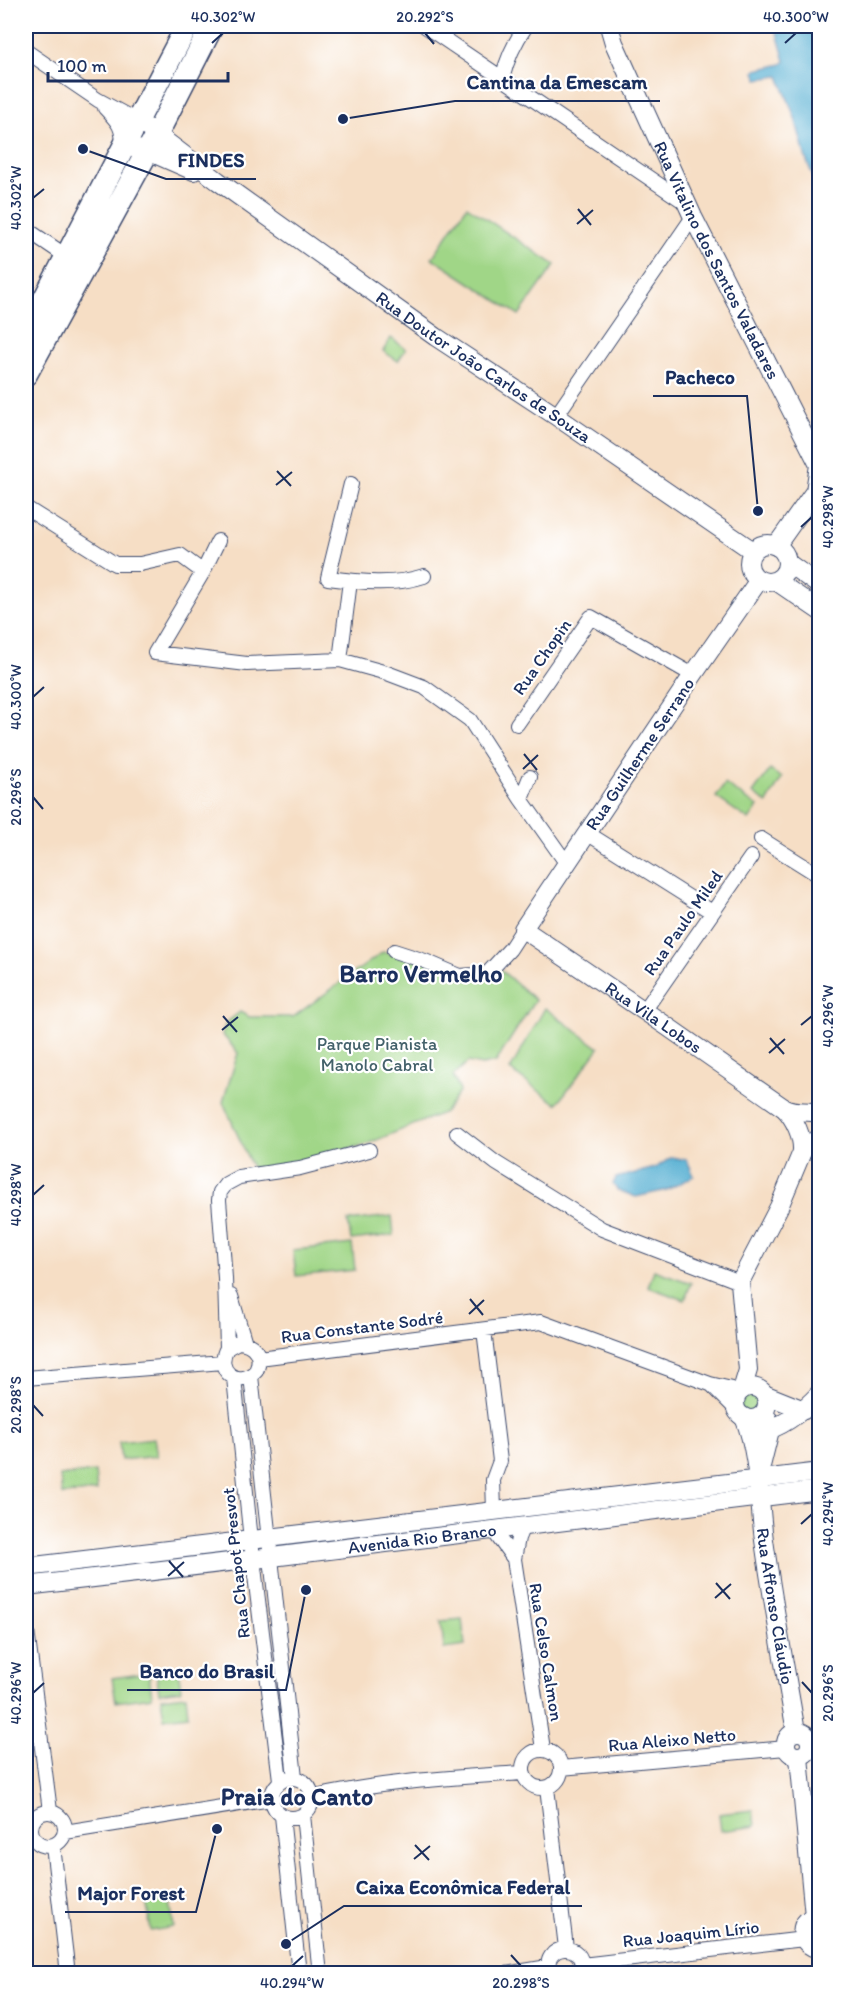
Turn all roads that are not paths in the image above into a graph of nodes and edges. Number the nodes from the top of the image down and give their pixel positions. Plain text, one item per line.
1 (187, 26) edge
2 (212, 26) edge
3 (425, 26) edge
4 (526, 26) edge
5 (609, 26) edge
6 (26, 51) edge
7 (502, 79) junction
8 (98, 100) junction
9 (137, 121) junction
10 (153, 142) junction
11 (123, 148) junction
12 (691, 210) junction
13 (26, 229) edge
14 (66, 256) junction
15 (26, 334) edge
16 (26, 374) edge
17 (556, 416) junction
18 (351, 484) dead end
19 (817, 492) edge
20 (26, 508) edge
21 (218, 541) dead end
22 (777, 546) junction
23 (753, 551) junction
24 (788, 563) junction
25 (203, 572) junction
26 (424, 576) dead end
27 (350, 581) junction
28 (767, 581) junction
29 (819, 586) edge
30 (819, 611) edge
31 (340, 660) junction
32 (693, 675) junction
33 (517, 724) dead end
34 (530, 777) dead end
35 (520, 799) junction
36 (587, 833) junction
37 (761, 839) dead end
38 (751, 857) dead end
39 (567, 864) junction
40 (819, 876) edge
41 (712, 912) junction
42 (523, 929) junction
43 (394, 951) dead end
44 (644, 1011) junction
45 (784, 1108) junction
46 (814, 1111) edge
47 (798, 1131) junction
48 (457, 1133) dead end
49 (812, 1143) edge
50 (369, 1150) dead end
51 (225, 1278) junction
52 (740, 1282) junction
53 (484, 1330) junction
54 (245, 1343) junction
55 (225, 1355) junction
56 (259, 1358) junction
57 (748, 1370) junction
58 (251, 1376) junction
59 (26, 1378) edge
60 (234, 1378) junction
61 (744, 1392) junction
62 (819, 1394) edge
63 (804, 1410) junction
64 (742, 1417) junction
65 (770, 1430) junction
66 (819, 1472) edge
67 (758, 1487) junction
68 (819, 1490) edge
69 (494, 1511) junction
70 (523, 1526) junction
71 (493, 1530) junction
72 (270, 1536) junction
73 (251, 1539) junction
74 (272, 1557) junction
75 (253, 1559) junction
76 (514, 1559) junction
77 (26, 1567) edge
78 (26, 1586) edge
79 (26, 1623) edge
80 (543, 1749) junction
81 (804, 1749) edge
82 (561, 1768) junction
83 (522, 1773) junction
84 (295, 1777) junction
85 (280, 1780) junction
86 (547, 1788) junction
87 (312, 1798) junction
88 (271, 1799) junction
89 (50, 1811) junction
90 (303, 1815) junction
91 (282, 1816) junction
92 (65, 1832) junction
93 (29, 1837) edge
94 (53, 1846) junction
95 (817, 1916) edge
96 (804, 1939) junction
97 (567, 1948) junction
98 (819, 1949) edge
99 (581, 1969) edge
100 (549, 1970) edge
101 (68, 1974) edge
102 (299, 1974) edge
103 (320, 1974) edge
104 (506, 1974) edge

1 - 9 main road
2 - 10 main road
3 - 7 street
4 - 7 street
5 - 12 street, Rua Vitalino dos Santos Valadares
6 - 8 street, Rua Doutor João Carlos de Souza
7 - 12 street
8 - 9 street, Rua Doutor João Carlos de Souza
8 - 11 street, Rua Doutor João Carlos de Souza
9 - 10 street, Rua Doutor João Carlos de Souza
9 - 11 main road
10 - 11 street
10 - 16 main road
10 - 17 street, Rua Doutor João Carlos de Souza
11 - 14 main road
12 - 17 street
12 - 19 street, Rua Vitalino dos Santos Valadares
13 - 14 street
14 - 15 main road
17 - 23 street, Rua Doutor João Carlos de Souza
18 - 27 street
19 - 22 street
20 - 25 street
21 - 25 street
22 - 23 street
22 - 24 street
23 - 28 street
24 - 28 street
24 - 29 street
25 - 31 street
26 - 27 street
27 - 31 street
28 - 30 street
28 - 32 street, Rua Guilherme Serrano
31 - 35 street
32 - 33 street, Rua Chopin
32 - 36 street, Rua Guilherme Serrano
34 - 35 street
35 - 39 street
36 - 39 street, Rua Guilherme Serrano
36 - 41 street
37 - 40 street
38 - 41 street, Rua Paulo Miled
39 - 42 street, Rua Guilherme Serrano
41 - 44 street, Rua Paulo Miled
42 - 43 street
42 - 44 street, Rua Vila Lobos
44 - 45 street, Rua Vila Lobos
45 - 46 street, Rua Vila Lobos
45 - 47 street, Rua Vila Lobos
46 - 47 street
47 - 49 street
48 - 52 street
49 - 52 street
50 - 51 street
51 - 54 street
51 - 55 street
52 - 57 street, Rua Affonso Cláudio
53 - 56 street, Rua Constante Sodré
53 - 61 street, Rua Constante Sodré
53 - 69 street
54 - 55 street
54 - 56 street
55 - 59 street
55 - 60 street
56 - 58 street
57 - 61 street, Rua Affonso Cláudio
57 - 61 street
58 - 60 street
58 - 72 street, Rua Chapot Presvot
60 - 73 street, Rua Chapot Presvot
61 - 63 street
61 - 64 street, Rua Constante Sodré
61 - 64 street, Rua Affonso Cláudio
61 - 64 street
61 - 65 street, Rua Affonso Cláudio
62 - 63 street
63 - 65 street
64 - 65 street
64 - 67 street, Rua Affonso Cláudio
65 - 67 street, Rua Affonso Cláudio
66 - 67 street, Avenida Rio Branco
67 - 68 street, Avenida Rio Branco
67 - 69 street, Avenida Rio Branco
67 - 70 street, Avenida Rio Branco
67 - 81 street, Rua Affonso Cláudio
69 - 72 street, Avenida Rio Branco
70 - 71 street, Avenida Rio Branco
70 - 76 street, Rua Celso Calmon
71 - 74 street, Avenida Rio Branco
71 - 76 street, Rua Celso Calmon
72 - 73 street, Avenida Rio Branco
72 - 74 street, Rua Chapot Presvot
73 - 75 street, Rua Chapot Presvot
73 - 77 street, Avenida Rio Branco
74 - 75 street, Avenida Rio Branco
74 - 84 street, Rua Chapot Presvot
75 - 78 street, Avenida Rio Branco
75 - 85 street, Rua Chapot Presvot
76 - 80 street, Rua Celso Calmon
79 - 89 street
80 - 82 street
80 - 83 street
81 - 82 street, Rua Aleixo Netto
81 - 95 street
82 - 86 street
83 - 86 street
83 - 87 street
84 - 85 street
84 - 87 street
85 - 88 street
86 - 97 street
87 - 90 street
88 - 91 street
88 - 92 street
89 - 92 street
89 - 93 street
90 - 91 street
90 - 103 street
91 - 102 street
92 - 94 street
93 - 94 street
94 - 101 street
95 - 96 street
96 - 98 street
96 - 99 street, Rua Joaquim Lírio
97 - 99 street
97 - 100 street
100 - 104 street

